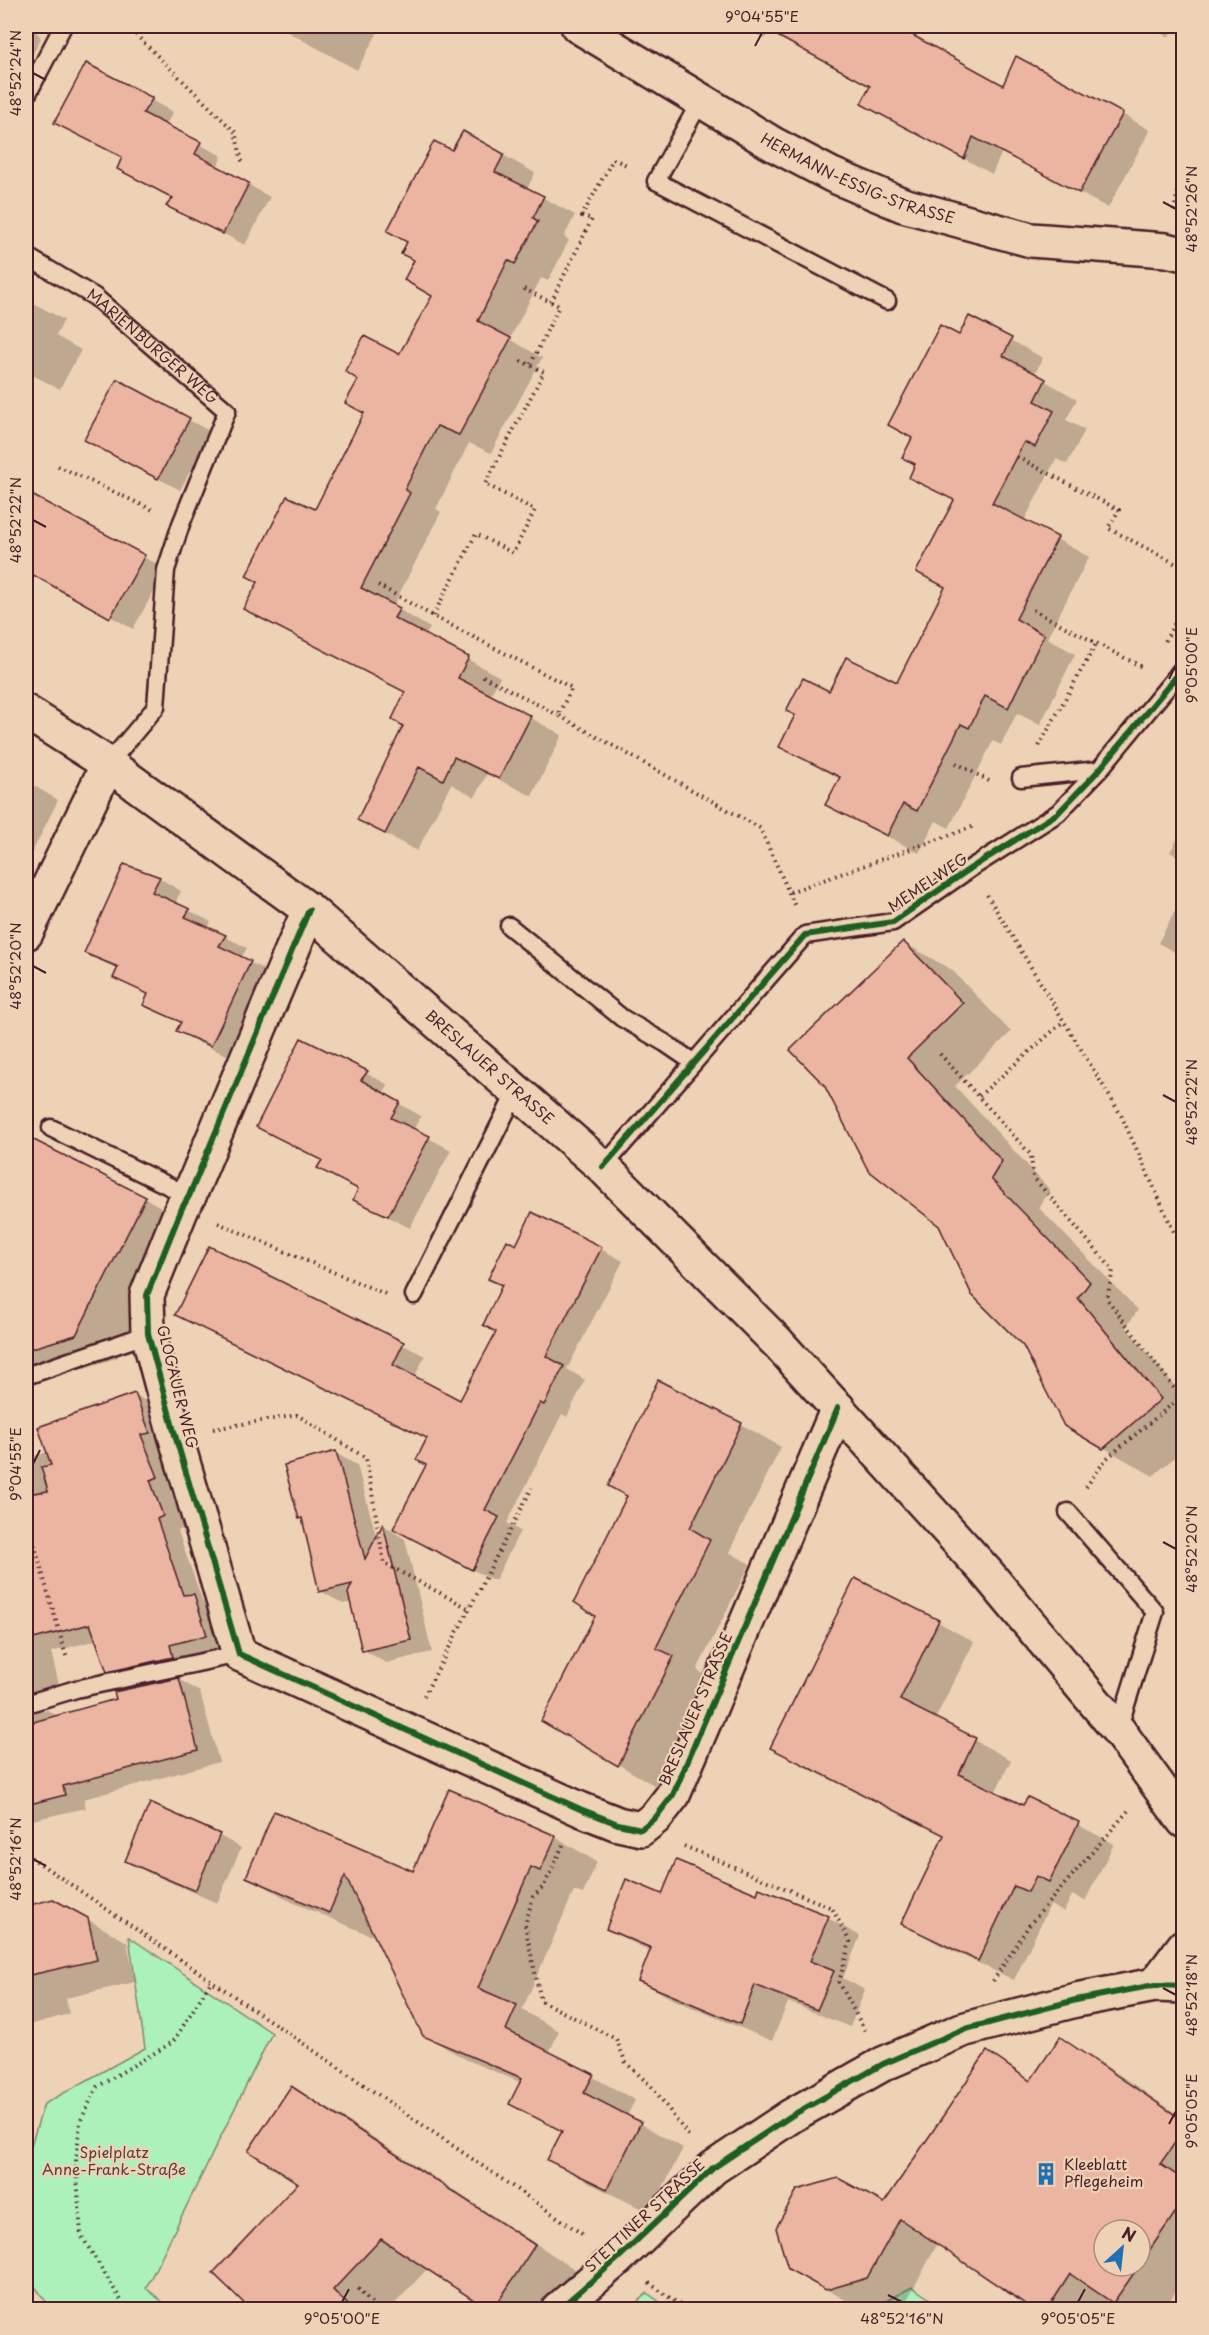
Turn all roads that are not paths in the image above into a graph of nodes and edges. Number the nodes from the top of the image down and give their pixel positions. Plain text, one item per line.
1 (63, 26) edge
2 (578, 26) edge
3 (26, 97) edge
4 (701, 100) junction
5 (1178, 249) edge
6 (26, 256) edge
7 (887, 300) dead end
8 (1184, 667) edge
9 (26, 712) edge
10 (108, 764) junction
11 (1099, 770) junction
12 (1021, 778) road end
13 (309, 910) junction
14 (509, 926) dead end
15 (26, 933) edge
16 (693, 1062) junction
17 (516, 1092) junction
18 (51, 1128) dead end
19 (603, 1167) junction
20 (186, 1202) junction
21 (414, 1295) road end
22 (148, 1334) junction
23 (26, 1376) edge
24 (838, 1408) junction
25 (1068, 1512) road end
26 (238, 1654) junction
27 (26, 1704) edge
28 (1118, 1730) junction
29 (1184, 1821) edge
30 (1184, 1946) edge
31 (1169, 1986) edge
32 (558, 2310) edge

1 - 3 lane
2 - 4 street, HERMANN-ESSIG-STRASSE
4 - 5 street, HERMANN-ESSIG-STRASSE
4 - 7 lane
6 - 10 lane, MARIENBURGER WEG
8 - 11 lane, MEMELWEG
9 - 10 street, BRESLAUER STRASSE
10 - 13 street, BRESLAUER STRASSE
10 - 15 street
11 - 12 lane
11 - 16 lane, MEMELWEG
13 - 17 street, BRESLAUER STRASSE
13 - 20 street, GLOGAUER WEG
14 - 16 lane
16 - 19 lane
17 - 19 street, BRESLAUER STRASSE
17 - 21 lane
18 - 20 lane
19 - 24 street, BRESLAUER STRASSE
20 - 22 street, GLOGAUER WEG
22 - 23 lane, GLOGAUER WEG
22 - 26 street, GLOGAUER WEG
24 - 26 street, BRESLAUER STRASSE
24 - 28 street, BRESLAUER STRASSE
25 - 28 lane
26 - 27 lane
28 - 29 street, BRESLAUER STRASSE
30 - 31 street
31 - 32 street, STETTINER STRASSE

